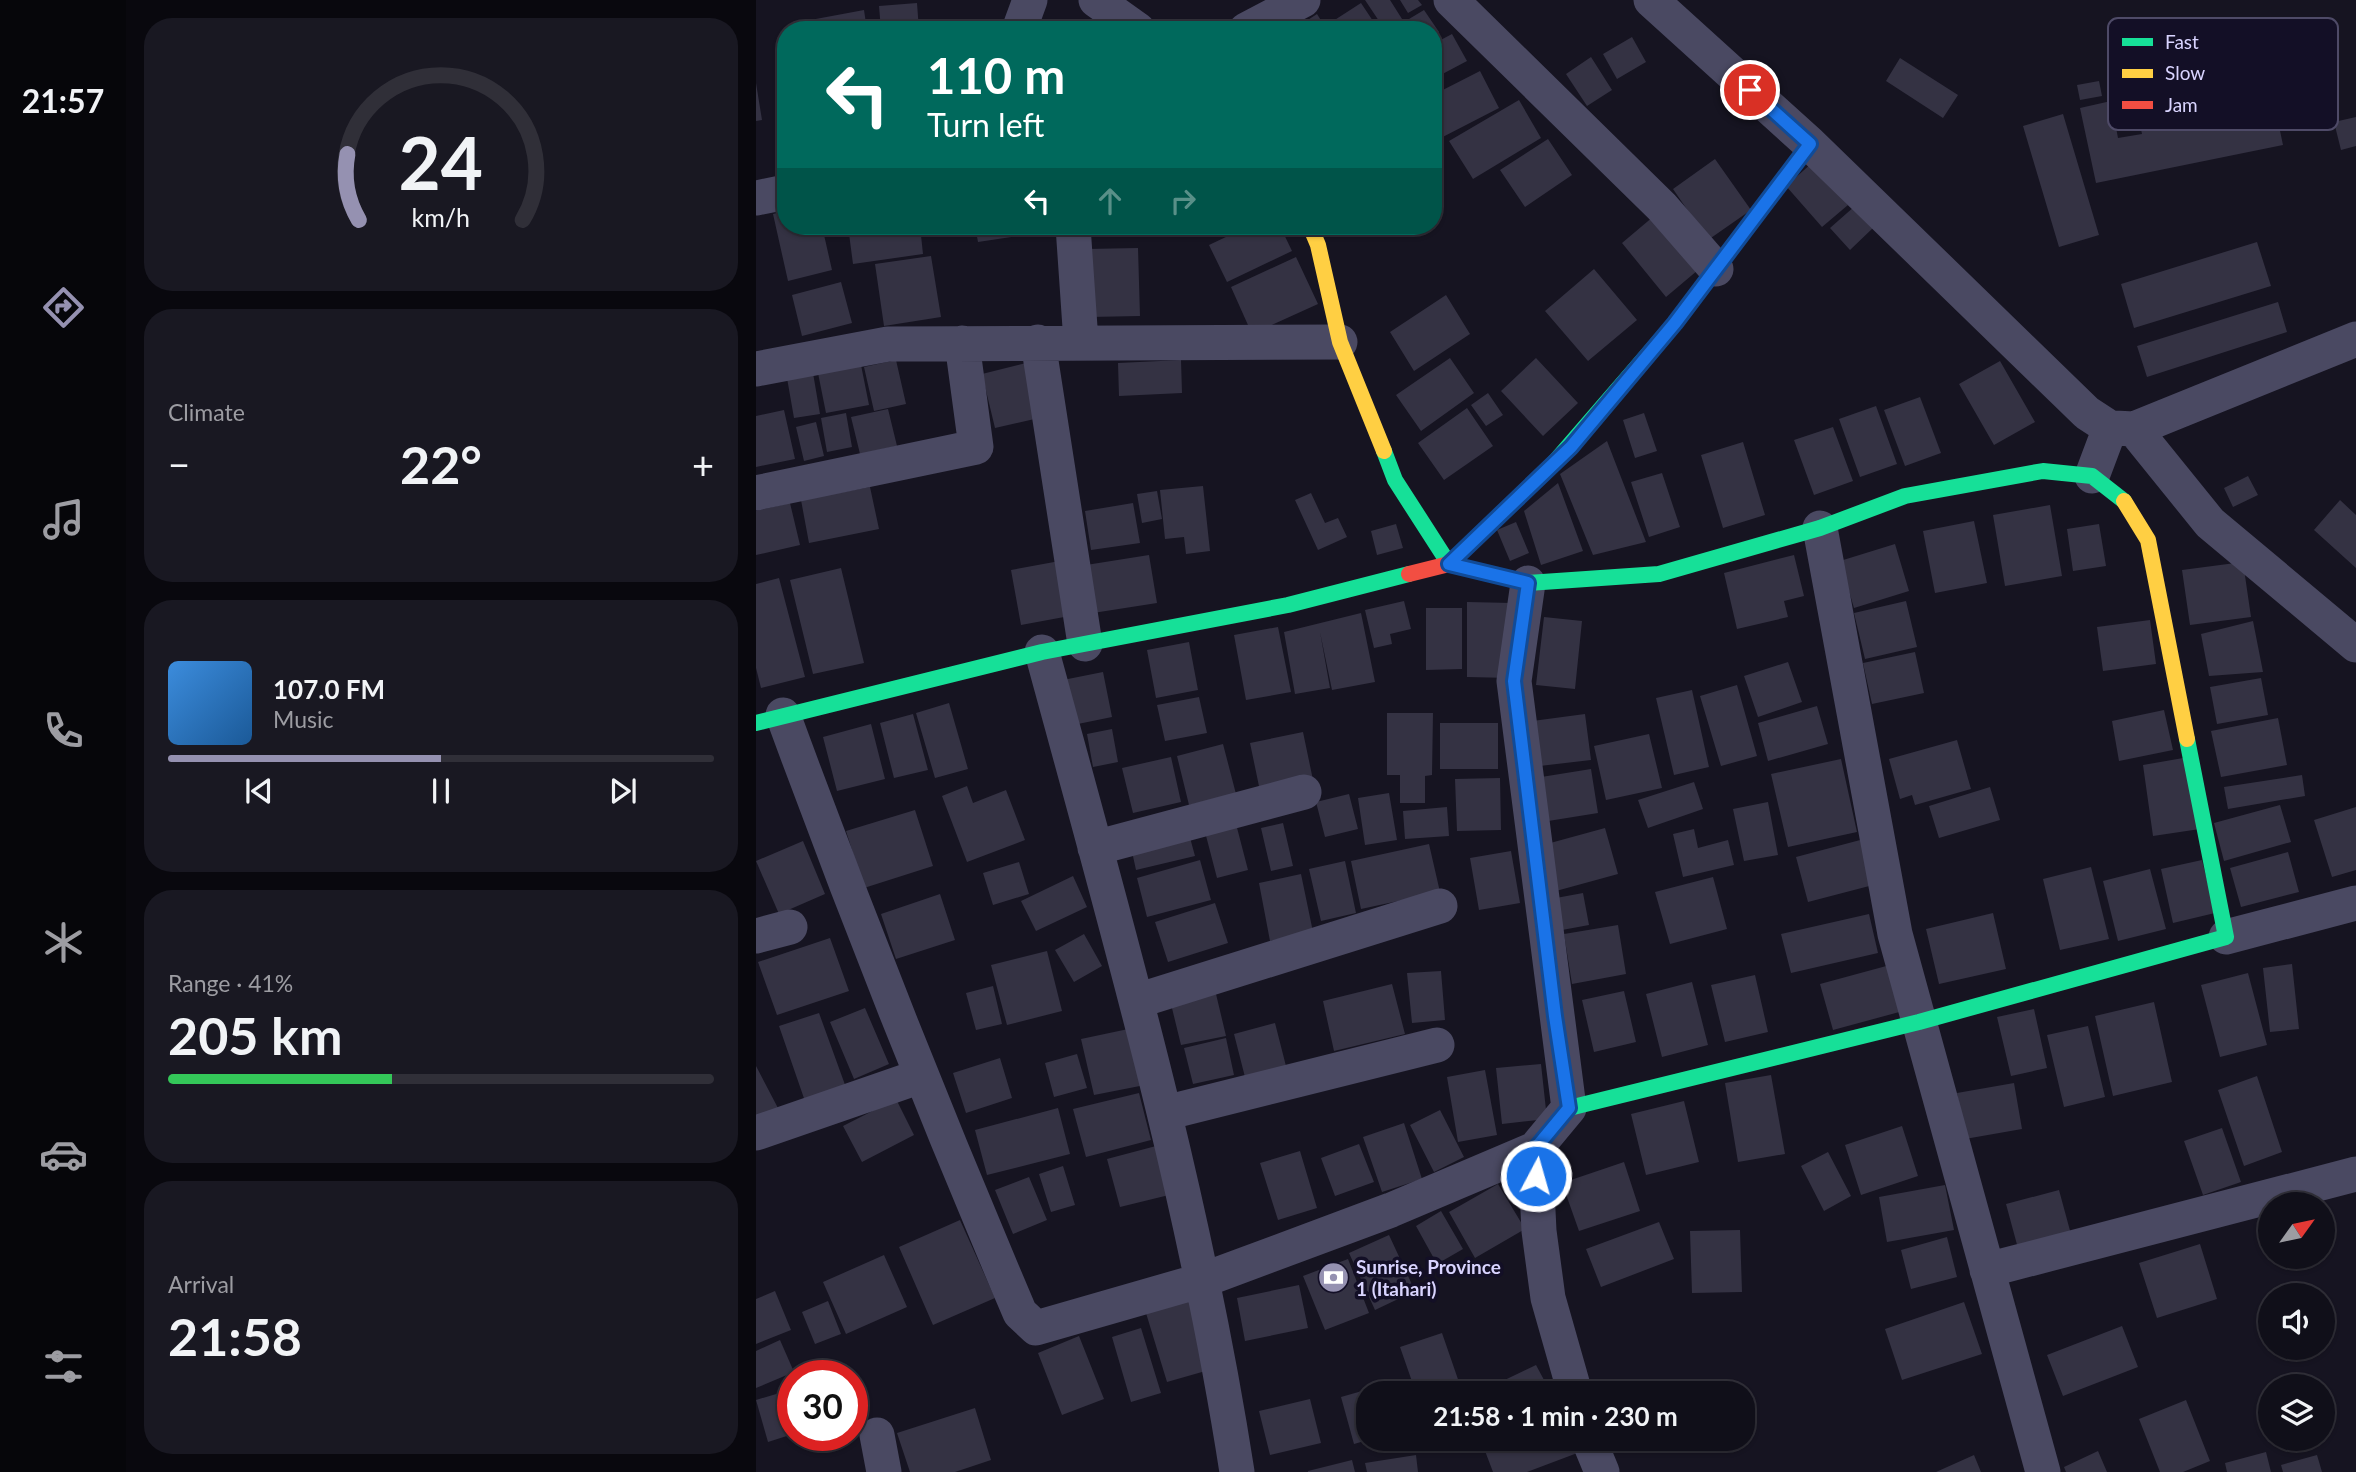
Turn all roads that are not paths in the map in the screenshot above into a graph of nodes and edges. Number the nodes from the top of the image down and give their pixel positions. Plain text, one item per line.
1 (1030, 0) edge
2 (1096, 0) edge
3 (1303, 0) edge
4 (1451, 0) edge
5 (1651, 0) edge
6 (1022, 21) edge
7 (1125, 21) edge
8 (1263, 21) edge
9 (1810, 144) junction
10 (777, 194) edge
11 (756, 198) edge
12 (1074, 235) edge
13 (1314, 235) edge
14 (1716, 269) junction
15 (2356, 339) edge
16 (1038, 342) junction
17 (1081, 342) junction
18 (1340, 342) junction
19 (962, 343) junction
20 (756, 369) edge
21 (2122, 428) junction
22 (2092, 476) junction
23 (756, 493) edge
24 (1820, 528) junction
25 (1449, 564) junction
26 (1528, 583) junction
27 (1086, 644) junction
28 (2356, 645) edge
29 (1042, 652) junction
30 (769, 719) edge
31 (1304, 792) dead end
32 (1096, 849) junction
33 (2356, 904) edge
34 (1440, 906) dead end
35 (790, 927) dead end
36 (756, 936) edge
37 (2225, 937) junction
38 (1137, 1001) junction
39 (1919, 1022) junction
40 (1437, 1045) dead end
41 (920, 1076) junction
42 (1569, 1108) junction
43 (1165, 1113) junction
44 (756, 1133) edge
45 (1535, 1149) junction
46 (2356, 1174) edge
47 (1987, 1270) junction
48 (1203, 1280) junction
49 (1572, 1381) edge
50 (877, 1435) dead end
51 (1593, 1451) edge
52 (884, 1472) edge
53 (1237, 1472) edge
54 (1602, 1472) edge
55 (2043, 1472) edge

1 - 6 street
2 - 7 street
3 - 8 street
4 - 14 street
5 - 9 street
9 - 14 street
9 - 21 street
10 - 11 street
12 - 17 street
13 - 18 street
14 - 25 street
15 - 21 street
16 - 17 street
16 - 19 street
16 - 27 street
17 - 18 street
18 - 25 street
19 - 20 street
19 - 23 street
21 - 22 street
21 - 28 street
22 - 24 street
22 - 37 street
24 - 26 street
24 - 39 street
25 - 26 street
25 - 27 street
26 - 42 street
27 - 29 street
29 - 30 street
29 - 32 street
30 - 41 street
31 - 32 street
32 - 38 street
33 - 37 street
34 - 38 street
35 - 36 street
37 - 39 street
38 - 43 street
39 - 42 street
39 - 47 street
40 - 43 street
41 - 44 street
41 - 48 street
42 - 45 street
43 - 48 street
45 - 48 street
45 - 49 street
46 - 47 street
47 - 55 street
48 - 53 street
50 - 52 street
51 - 54 street

